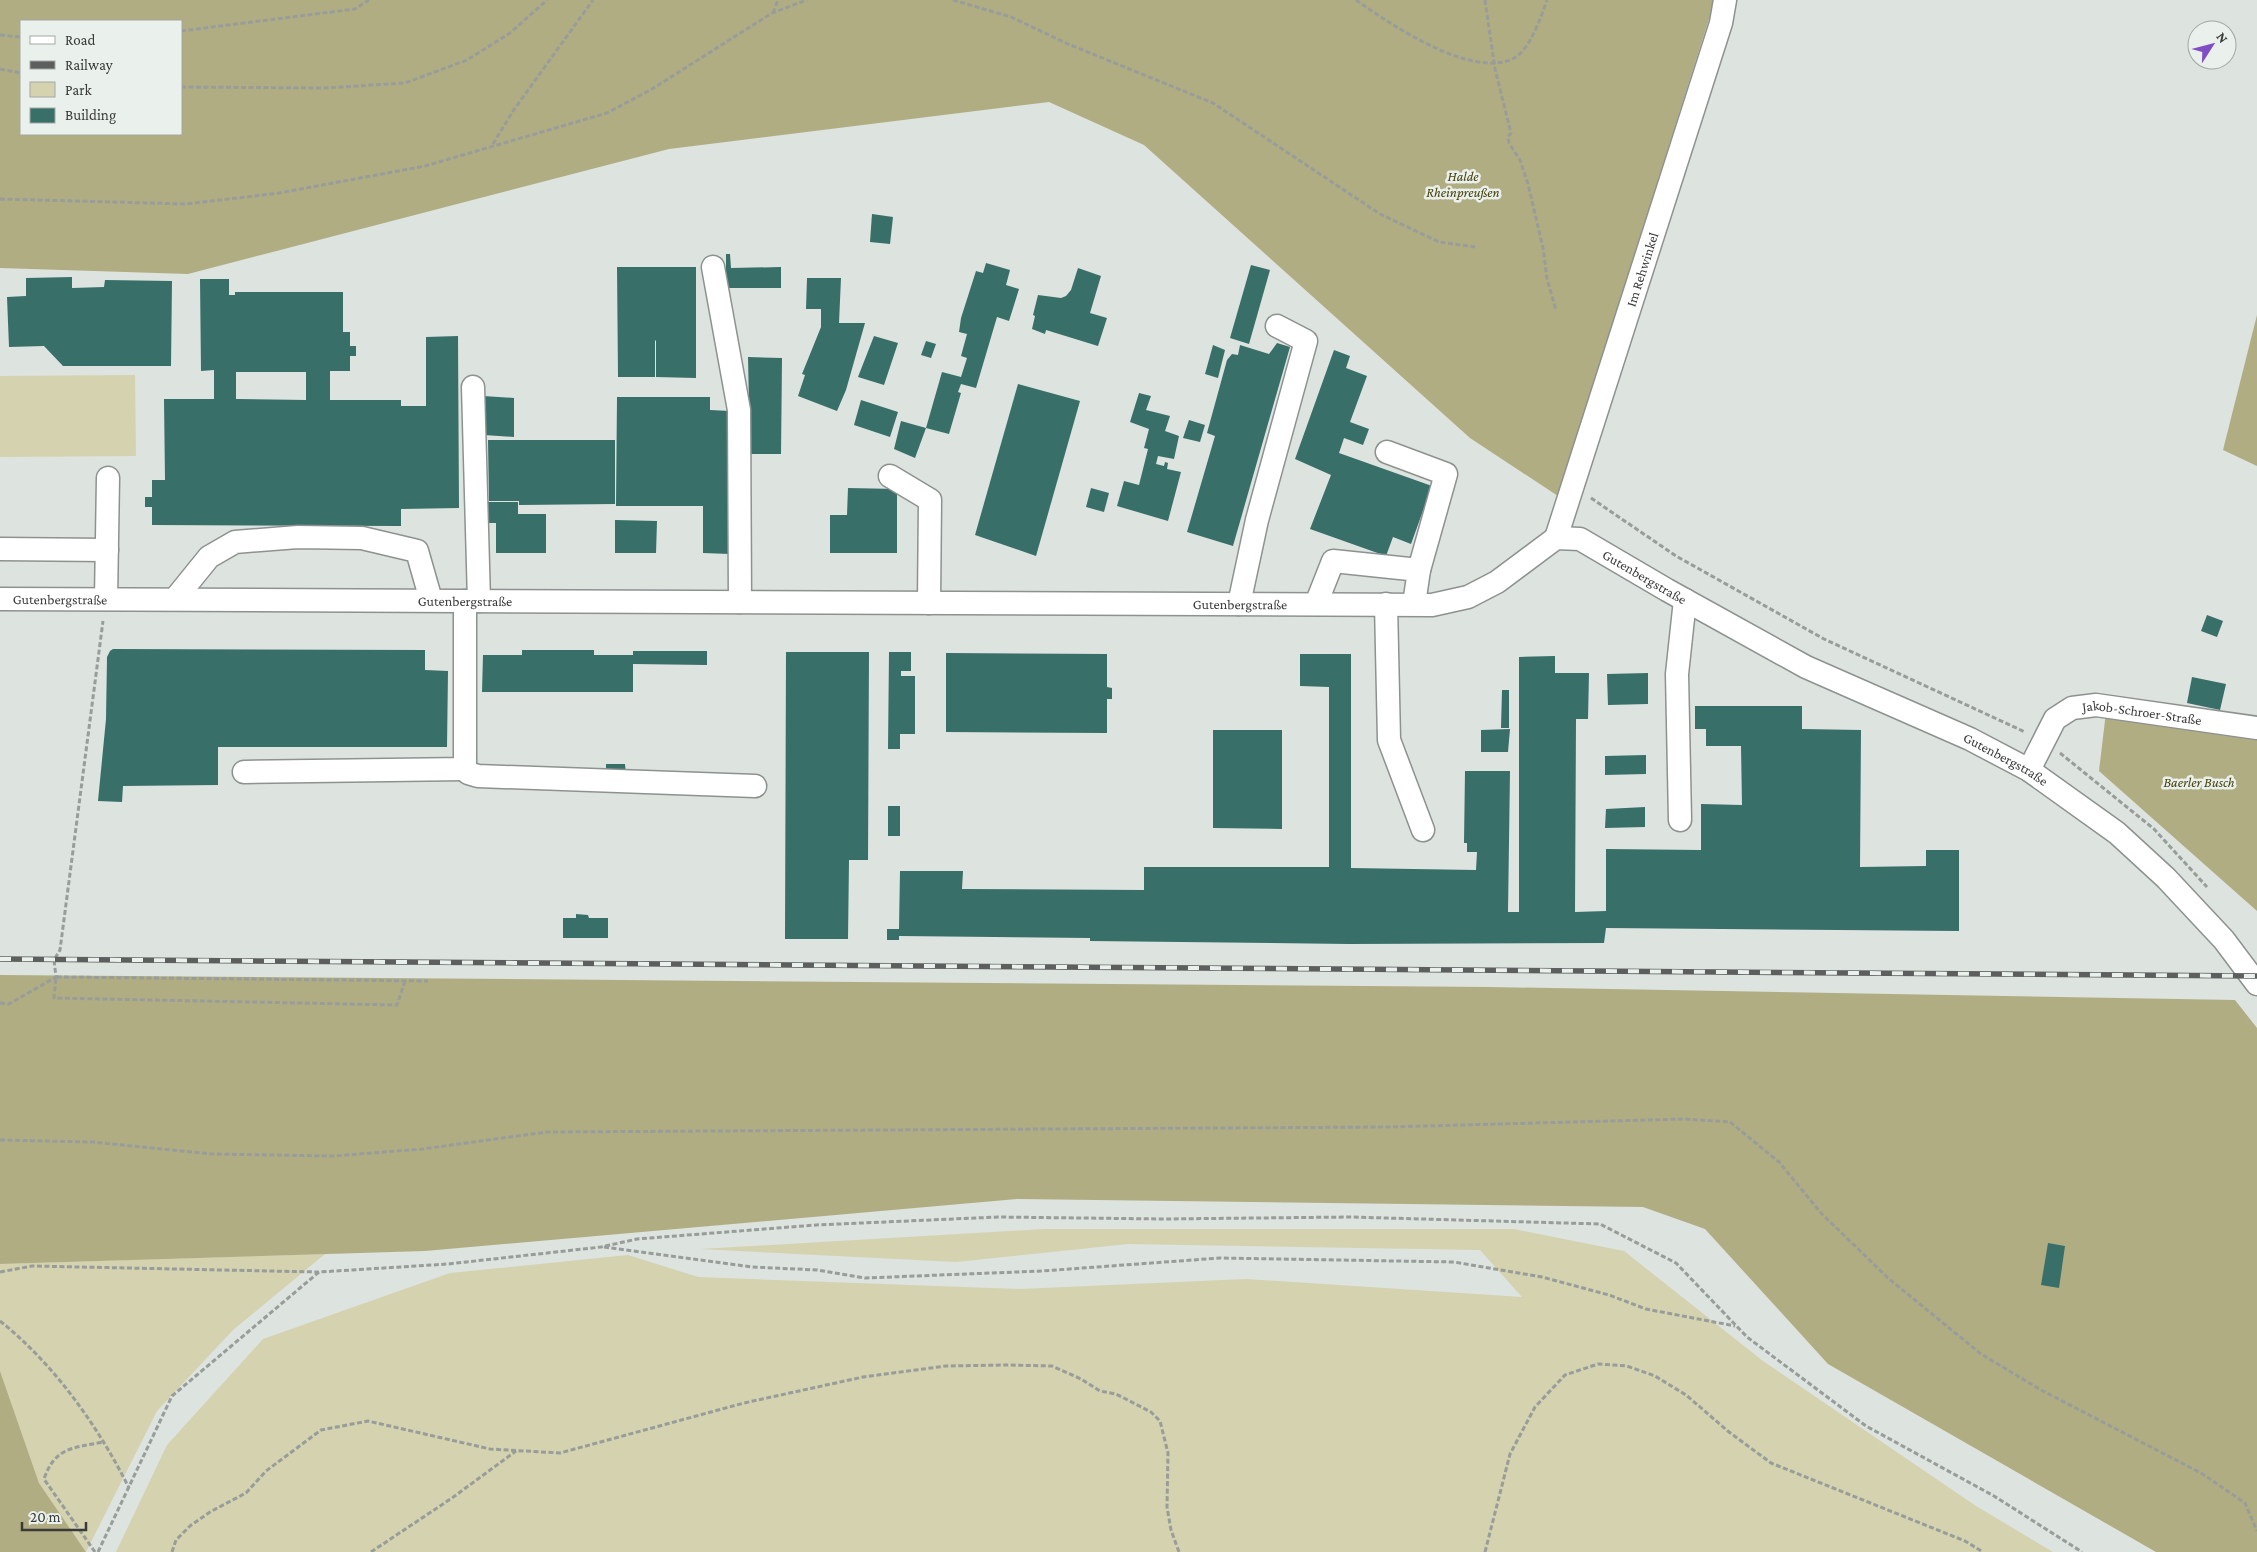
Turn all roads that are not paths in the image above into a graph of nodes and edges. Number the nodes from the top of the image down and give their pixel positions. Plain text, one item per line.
1 (1725, 0) edge
2 (713, 267) dead end
3 (1277, 326) dead end
4 (473, 386) dead end
5 (1387, 452) dead end
6 (890, 476) dead end
7 (108, 478) dead end
8 (1556, 538) junction
9 (0, 550) edge
10 (107, 550) junction
11 (1419, 570) junction
12 (0, 599) edge
13 (106, 599) junction
14 (175, 599) junction
15 (431, 600) junction
16 (1685, 600) junction
17 (472, 601) junction
18 (740, 602) junction
19 (929, 602) junction
20 (1239, 604) junction
21 (1316, 604) junction
22 (1386, 604) junction
23 (1414, 604) junction
24 (2257, 728) edge
25 (466, 769) junction
26 (2029, 770) junction
27 (244, 772) dead end
28 (755, 786) dead end
29 (1680, 820) dead end
30 (1423, 830) dead end
31 (2257, 984) edge

1 - 8 street, Im Rehwinkel
2 - 18 street
3 - 20 street
4 - 17 street
5 - 11 street
6 - 19 street
7 - 10 street
8 - 16 street, Gutenbergstraße
8 - 23 street, Gutenbergstraße
9 - 10 street
10 - 13 street
11 - 21 street
11 - 23 street
12 - 13 street, Gutenbergstraße
13 - 14 street, Gutenbergstraße
14 - 15 street, Gutenbergstraße
14 - 15 street
15 - 17 street, Gutenbergstraße
16 - 26 street, Gutenbergstraße
16 - 29 street
17 - 18 street, Gutenbergstraße
17 - 25 street
18 - 19 street, Gutenbergstraße
19 - 20 street, Gutenbergstraße
20 - 21 street, Gutenbergstraße
21 - 22 street, Gutenbergstraße
22 - 23 street, Gutenbergstraße
22 - 30 street
24 - 26 street, Jakob-Schroer-Straße
25 - 27 street
25 - 28 street
26 - 31 street, Gutenbergstraße

